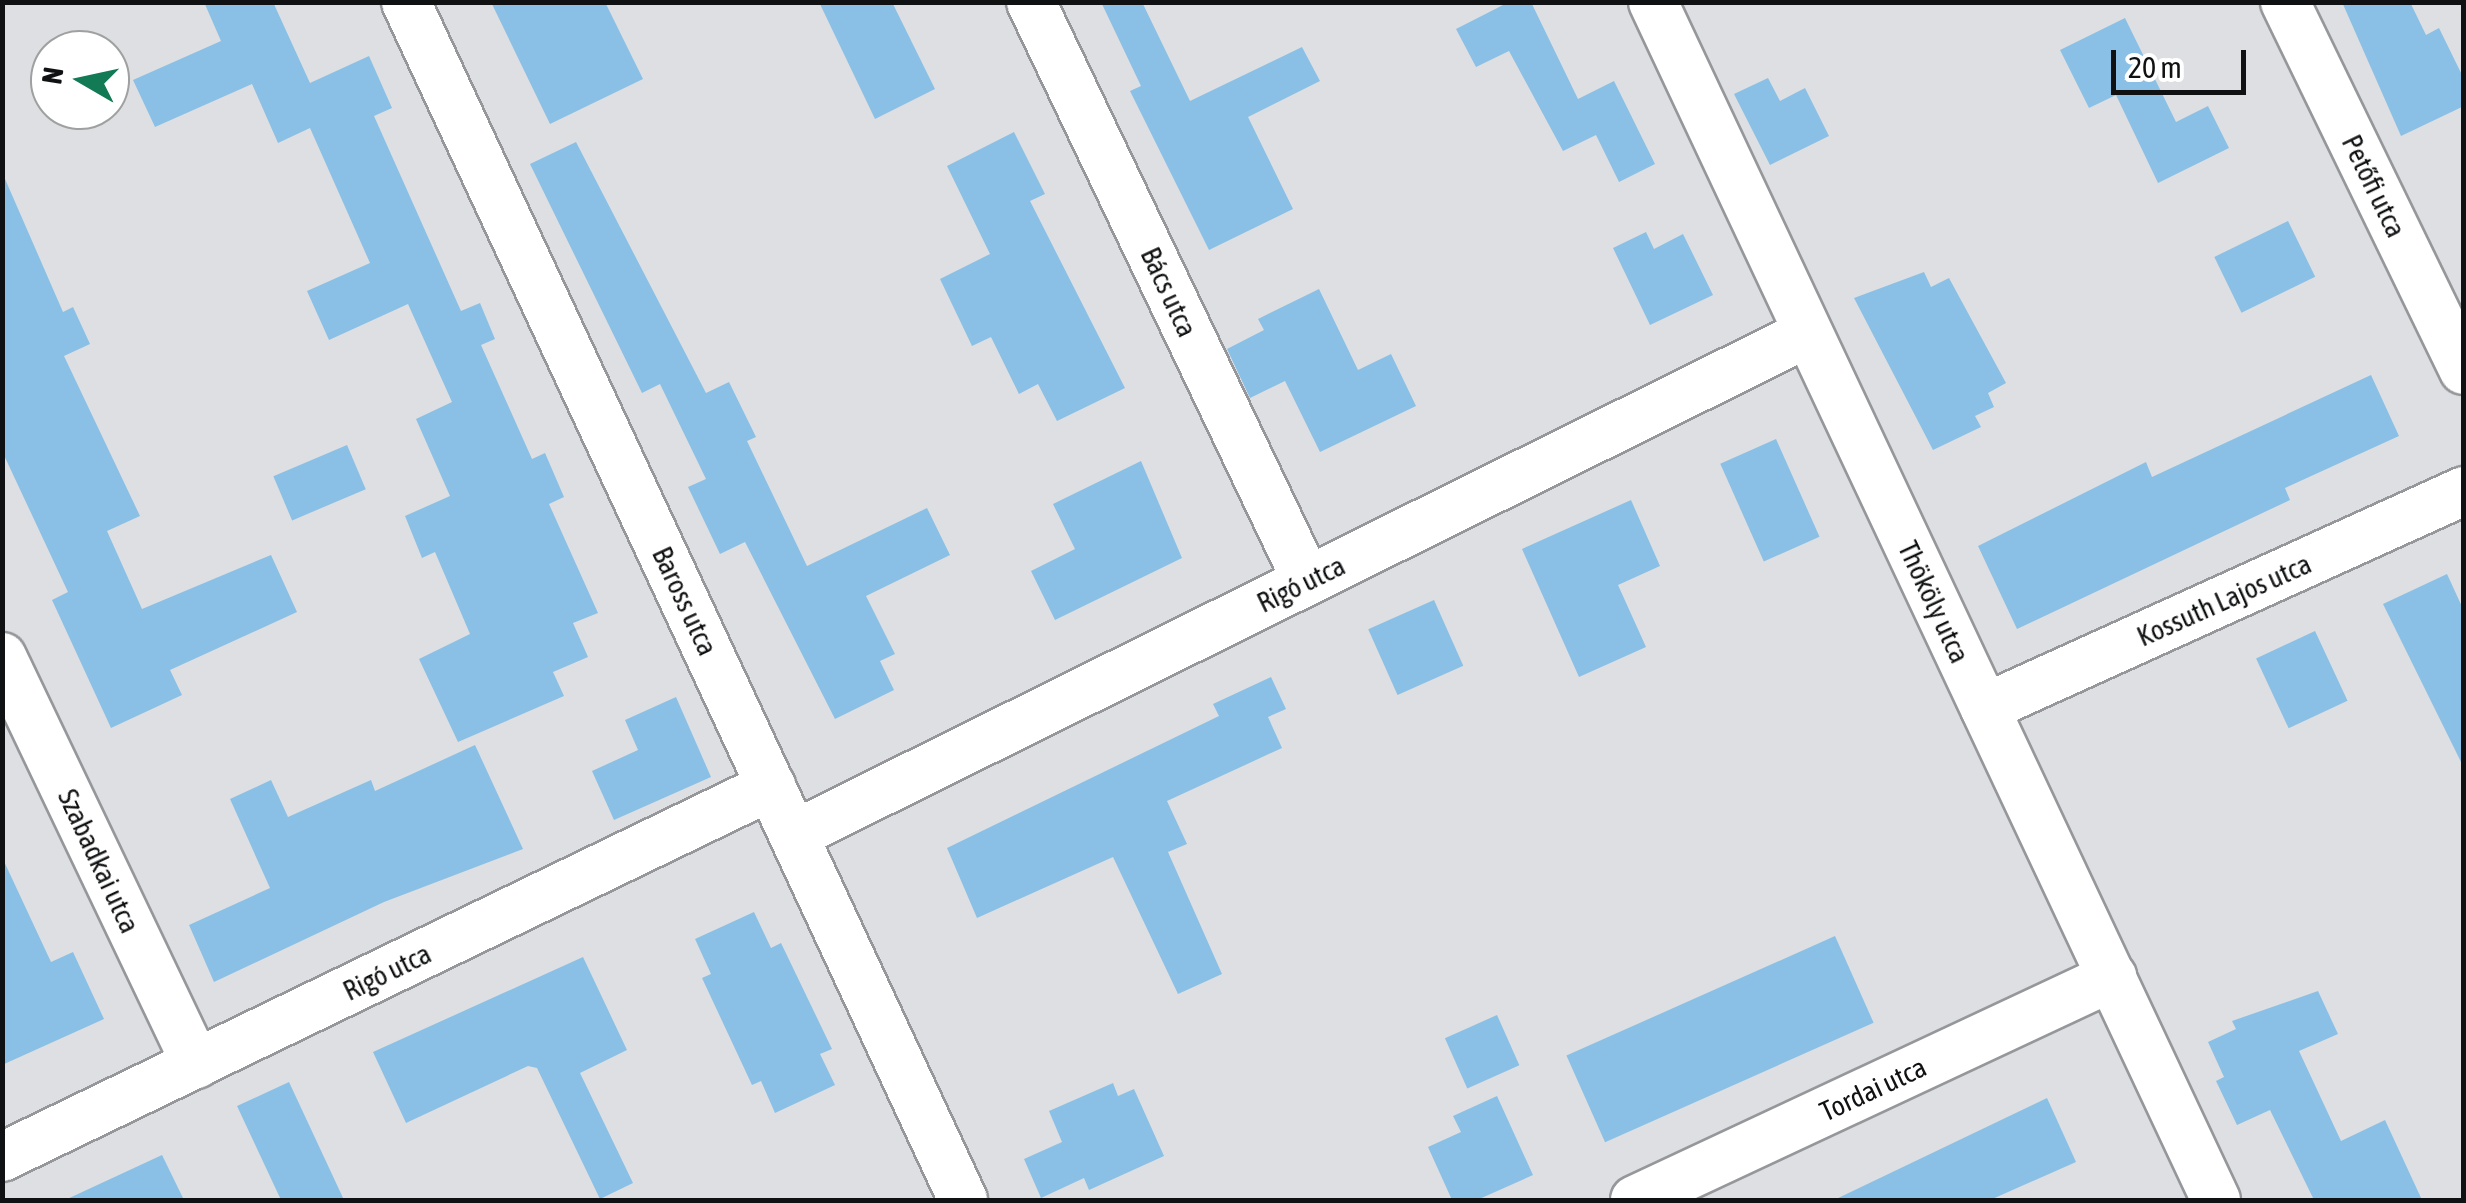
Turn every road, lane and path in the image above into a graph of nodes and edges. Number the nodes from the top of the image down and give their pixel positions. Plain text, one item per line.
1 (406, 2) edge
2 (1031, 2) edge
3 (1652, 2) edge
4 (2285, 2) edge
5 (1808, 333) junction
6 (2464, 370) edge
7 (2464, 492) edge
8 (1307, 582) junction
9 (2, 657) edge
10 (1985, 708) junction
11 (771, 786) junction
12 (794, 836) junction
13 (2112, 977) junction
14 (196, 1064) junction
15 (2, 1157) edge
16 (963, 1200) edge
17 (1635, 1200) edge
18 (2216, 1200) edge

1 - 11 street, Baross utca
2 - 8 street, Bács utca
3 - 5 street, Thököly utca
4 - 6 street, Petőfi utca
5 - 8 street, Rigó utca
5 - 10 street, Thököly utca
7 - 10 street, Kossuth Lajos utca
8 - 12 street, Rigó utca
9 - 14 street, Szabadkai utca
10 - 13 street, Thököly utca
11 - 12 street, Baross utca
11 - 14 street, Rigó utca
12 - 16 street, Baross utca
13 - 17 street, Tordai utca
13 - 18 street, Thököly utca
14 - 15 street, Rigó utca

